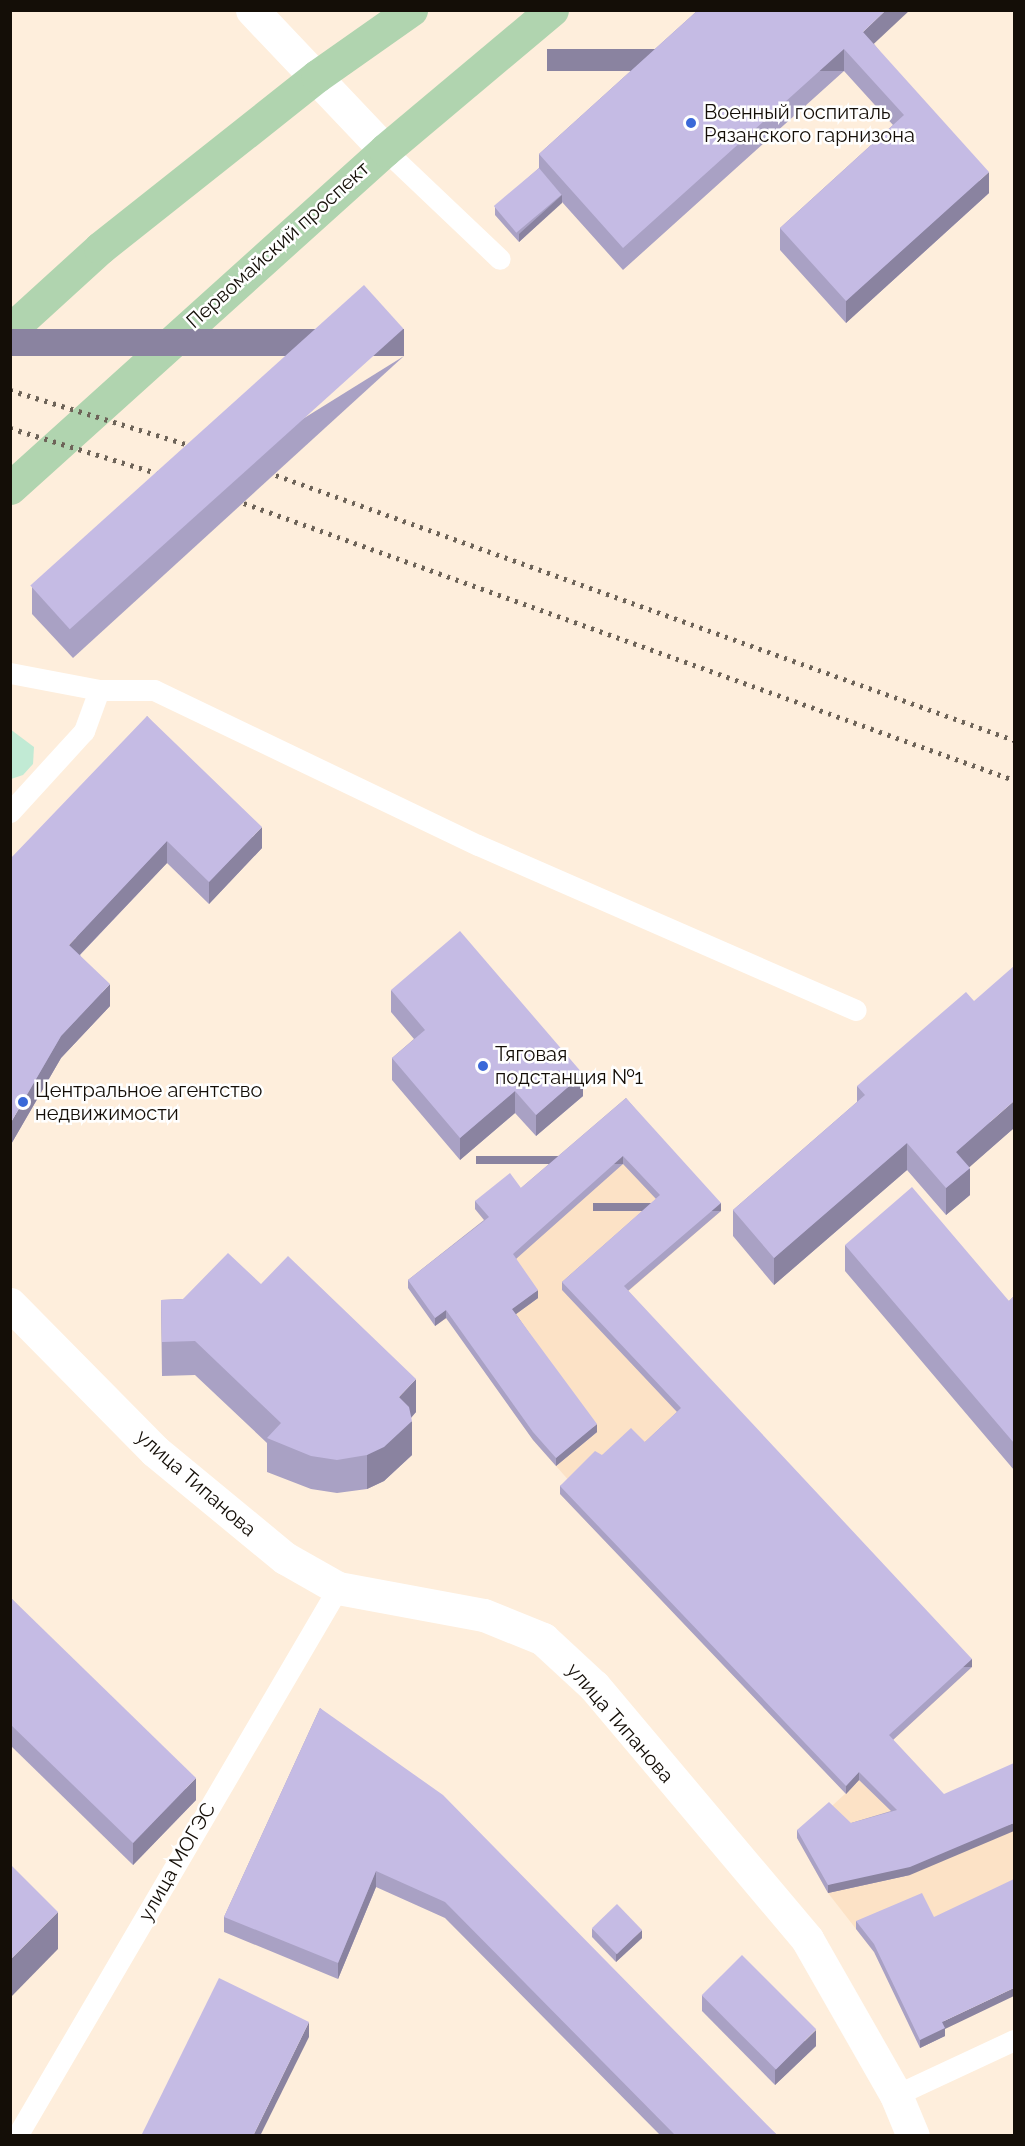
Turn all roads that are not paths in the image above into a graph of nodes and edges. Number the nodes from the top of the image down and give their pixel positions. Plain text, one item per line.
1 (252, 10) edge
2 (411, 10) edge
3 (552, 10) edge
4 (316, 76) junction
5 (385, 150) junction
6 (500, 258) dead end
7 (10, 330) edge
8 (10, 488) edge
9 (10, 673) edge
10 (99, 690) junction
11 (10, 812) edge
12 (856, 1010) dead end
13 (10, 1304) edge
14 (338, 1588) junction
15 (1014, 2040) edge
16 (896, 2095) junction
17 (16, 2136) edge
18 (913, 2136) edge

1 - 4 street
2 - 4 main road
3 - 5 main road, Первомайский проспект
4 - 5 street
4 - 7 main road
5 - 6 lane
5 - 8 main road, Первомайский проспект
9 - 10 lane
10 - 11 lane
10 - 12 lane
13 - 14 street, улица Типанова
14 - 16 street, улица Типанова
14 - 17 lane, улица МОГЭС
15 - 16 lane
16 - 18 street, улица Типанова

